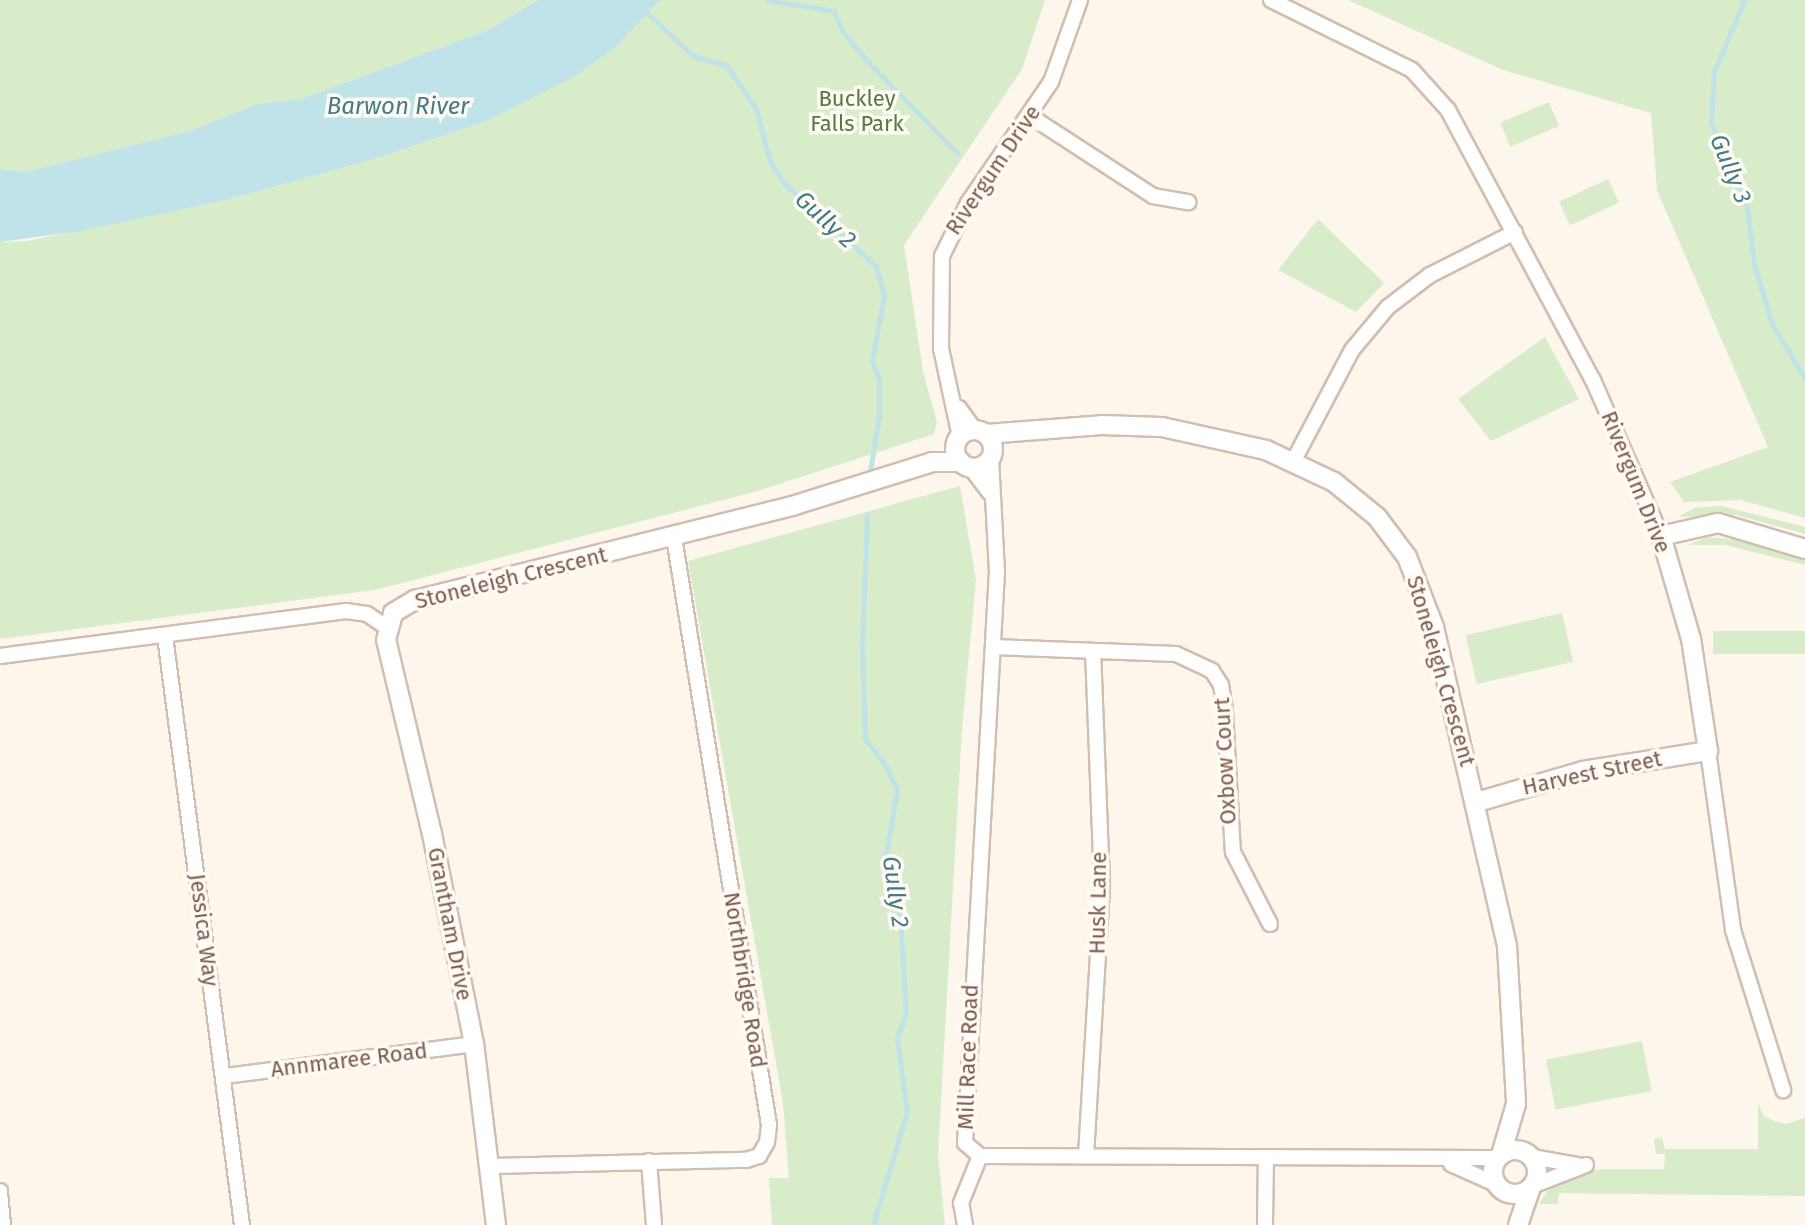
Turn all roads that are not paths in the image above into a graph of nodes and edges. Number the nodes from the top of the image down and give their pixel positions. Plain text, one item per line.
1 (1080, 0) edge
2 (1271, 0) edge
3 (1030, 116) junction
4 (1188, 202) dead end
5 (1515, 232) junction
6 (1031, 433) junction
7 (969, 436) junction
8 (992, 455) junction
9 (1294, 460) junction
10 (932, 462) junction
11 (966, 465) junction
12 (990, 494) junction
13 (1661, 536) junction
14 (674, 537) junction
15 (1805, 549) edge
16 (386, 627) junction
17 (165, 636) junction
18 (993, 647) junction
19 (1093, 651) junction
20 (0, 656) edge
21 (1708, 751) junction
22 (1477, 802) junction
23 (1270, 924) dead end
24 (474, 1044) junction
25 (225, 1076) junction
26 (1783, 1090) dead end
27 (1516, 1104) junction
28 (980, 1156) junction
29 (1086, 1156) junction
30 (1531, 1156) junction
31 (1266, 1157) junction
32 (1500, 1157) junction
33 (649, 1161) junction
34 (1439, 1161) junction
35 (492, 1166) junction
36 (1499, 1186) junction
37 (1532, 1187) junction
38 (0, 1191) edge
39 (3, 1225) edge
40 (242, 1225) edge
41 (496, 1225) edge
42 (654, 1225) edge
43 (965, 1225) edge
44 (1265, 1225) edge
45 (1511, 1225) edge
46 (1518, 1225) edge

1 - 3 street, Rivergum Drive
2 - 5 street, Rivergum Drive
3 - 4 street
3 - 7 street, Rivergum Drive
5 - 9 street
5 - 13 street, Rivergum Drive
6 - 7 street, Stoneleigh Crescent
6 - 8 street, Stoneleigh Crescent
6 - 9 street, Stoneleigh Crescent
7 - 8 street
7 - 10 street, Stoneleigh Crescent
7 - 11 street
8 - 11 street, Stoneleigh Crescent
8 - 12 street, Mill Race Road
9 - 22 street, Stoneleigh Crescent
10 - 11 street, Stoneleigh Crescent
10 - 14 street, Stoneleigh Crescent
11 - 12 street
12 - 18 street, Mill Race Road
13 - 15 street
13 - 21 street, Rivergum Drive
14 - 16 street, Stoneleigh Crescent
14 - 33 street, Northbridge Road
16 - 17 street
16 - 24 street, Grantham Drive
17 - 20 street
17 - 25 street, Jessica Way
18 - 19 street, Oxbow Court
18 - 28 street, Mill Race Road
19 - 23 street, Oxbow Court
19 - 29 street, Husk Lane
21 - 22 street, Harvest Street
21 - 26 street, Rivergum Drive
22 - 27 street, Stoneleigh Crescent
24 - 25 street, Annmaree Road
24 - 35 street, Grantham Drive
25 - 40 street, Jessica Way
27 - 30 street, Stoneleigh Crescent
27 - 32 street, Stoneleigh Crescent
28 - 29 street, Mill Race Road
28 - 43 street
29 - 31 street, Mill Race Road
30 - 32 street
30 - 37 street, Stoneleigh Crescent
30 - 37 street
31 - 34 street, Mill Race Road
31 - 44 street
32 - 34 street, Mill Race Road
32 - 36 street, Stoneleigh Crescent
33 - 35 street, Northbridge Road
33 - 42 street
34 - 36 street
35 - 41 street, Grantham Drive
36 - 37 street
36 - 45 street, Stoneleigh Crescent
37 - 46 street, Stoneleigh Crescent
38 - 39 street

